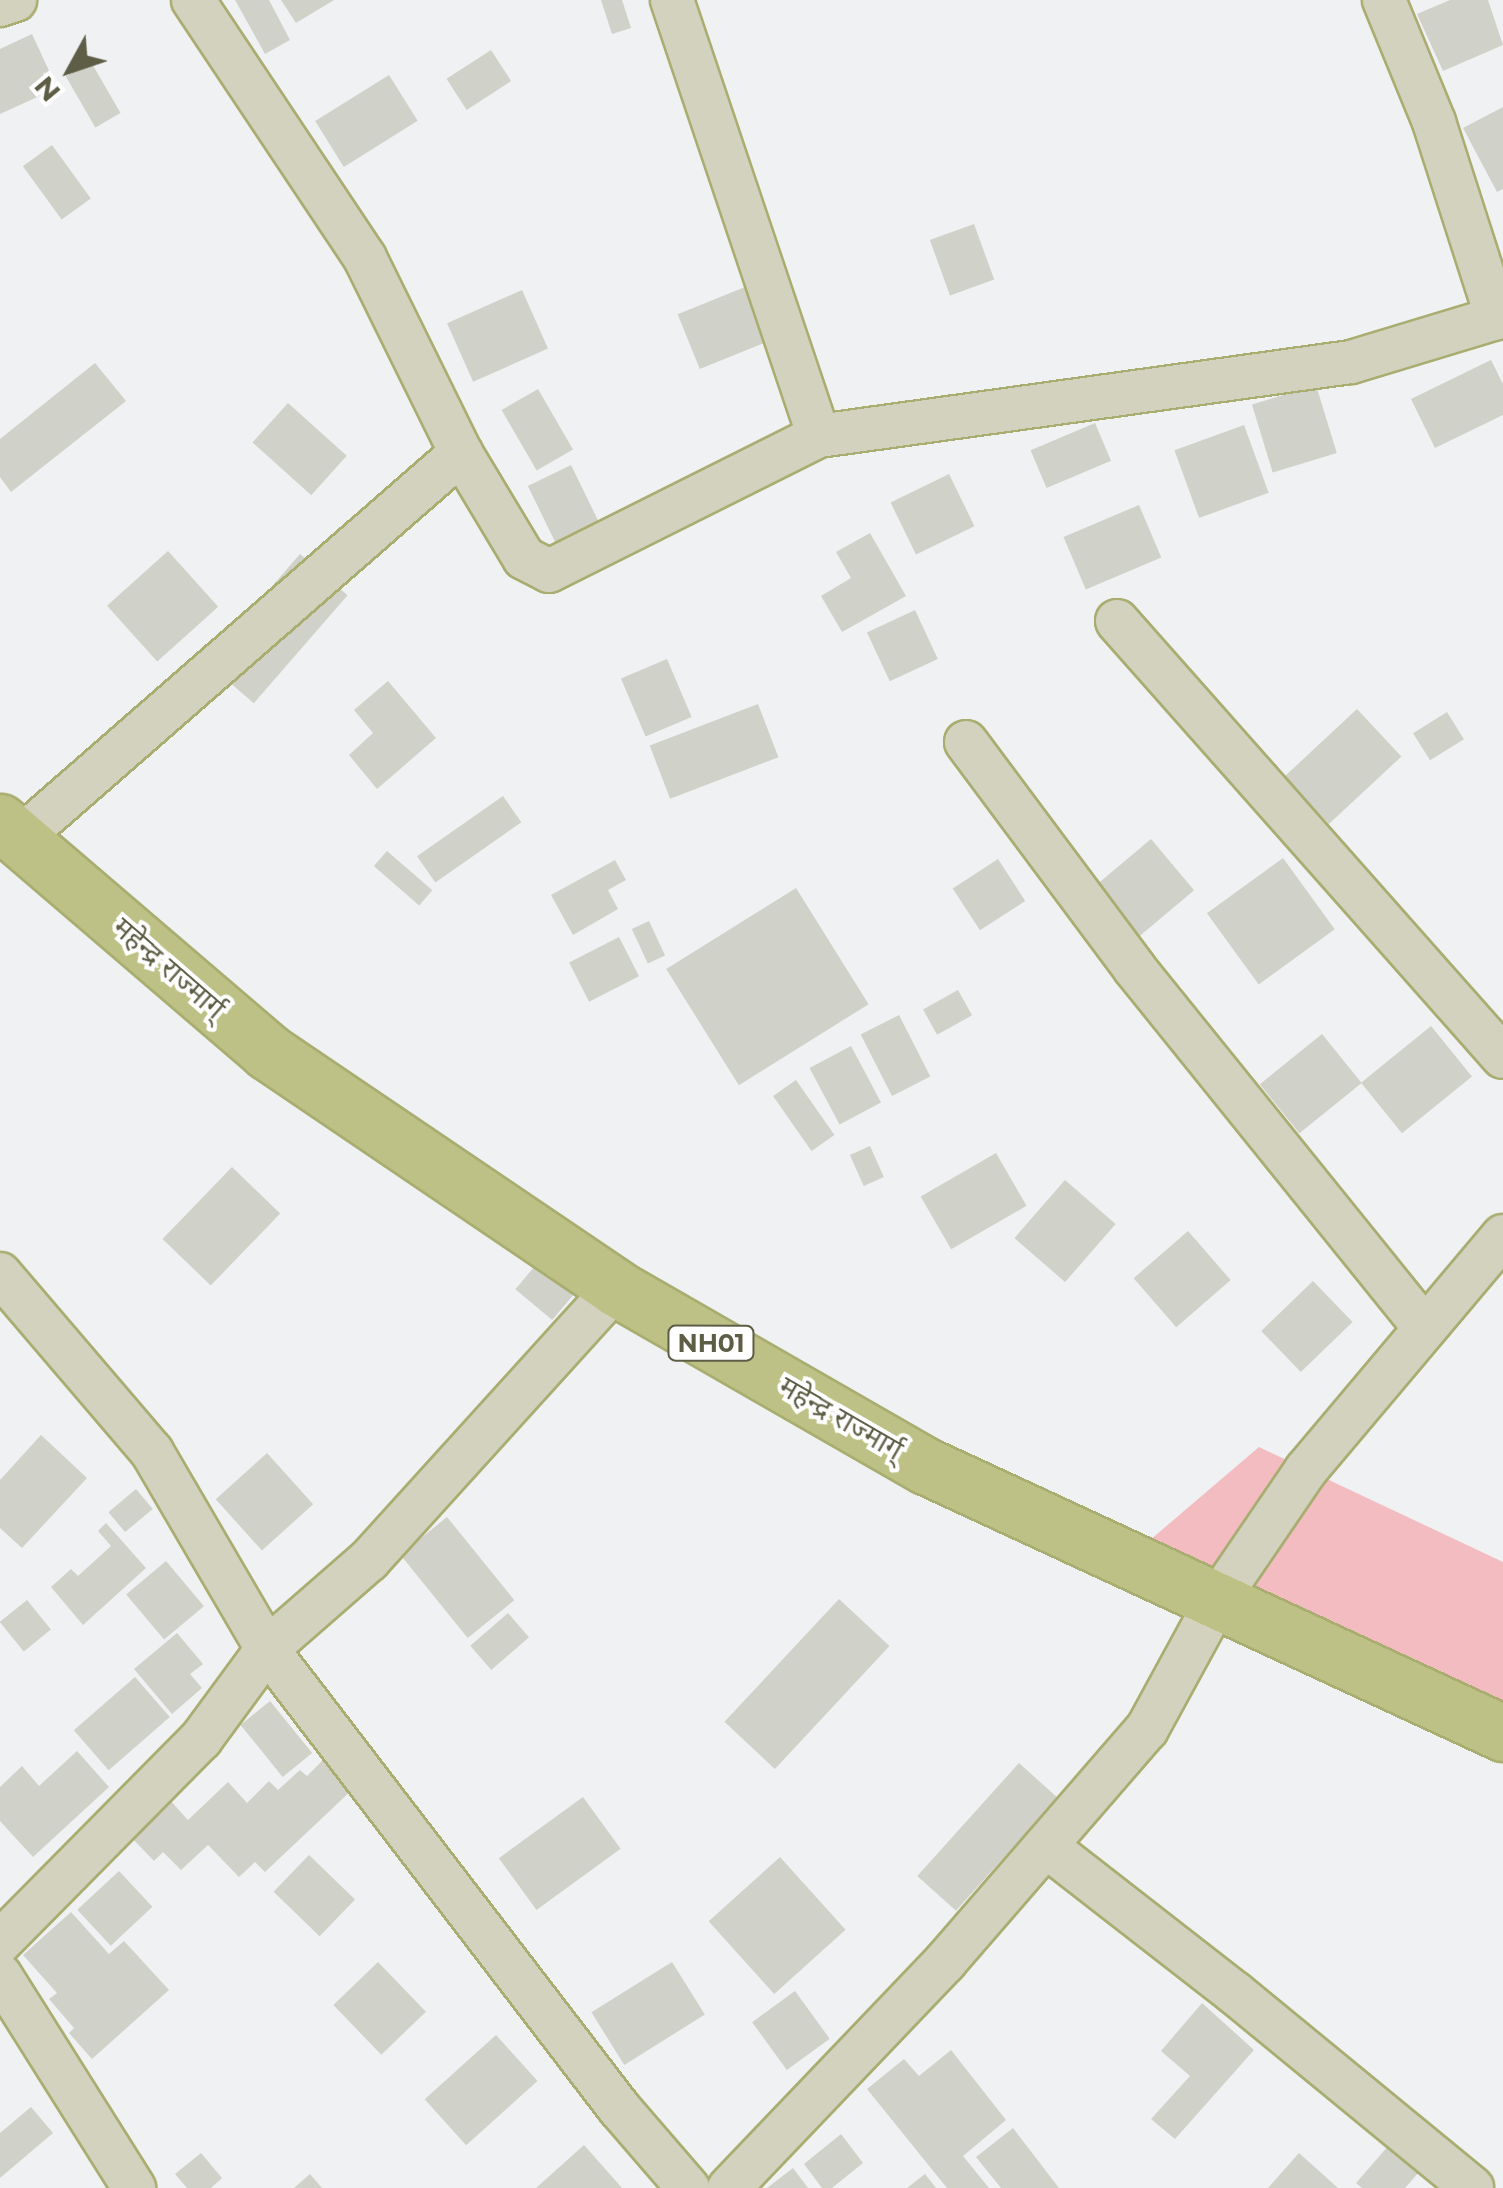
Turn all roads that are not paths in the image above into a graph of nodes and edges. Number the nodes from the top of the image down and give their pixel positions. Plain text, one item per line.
1 (15, 0) edge
2 (193, 0) edge
3 (672, 0) edge
4 (1384, 0) edge
5 (0, 5) edge
6 (1500, 317) edge
7 (819, 436) junction
8 (461, 453) junction
9 (1118, 621) dead end
10 (966, 742) dead end
11 (9, 831) edge
12 (1503, 1057) edge
13 (1503, 1236) edge
14 (0, 1274) edge
15 (616, 1288) junction
16 (1424, 1328) junction
17 (1218, 1599) junction
18 (267, 1650) junction
19 (1503, 1733) edge
20 (1046, 1846) junction
21 (0, 1942) edge
22 (0, 1975) edge
23 (134, 2188) edge
24 (688, 2188) edge
25 (729, 2188) edge
26 (1472, 2188) edge

1 - 5 street
2 - 8 street
3 - 7 street
4 - 6 street
6 - 7 street
7 - 8 street
8 - 11 street
9 - 12 street
10 - 16 street
11 - 15 highway, महेन्द्र राज्मार्ग् / NH01
13 - 16 street
14 - 18 street
15 - 17 highway, महेन्द्र राज्मार्ग् / NH01
15 - 18 street
16 - 17 street
17 - 19 highway, महेन्द्र राज्मार्ग् / NH01
17 - 20 street
18 - 21 street
18 - 24 street
20 - 25 street
20 - 26 street
22 - 23 street

